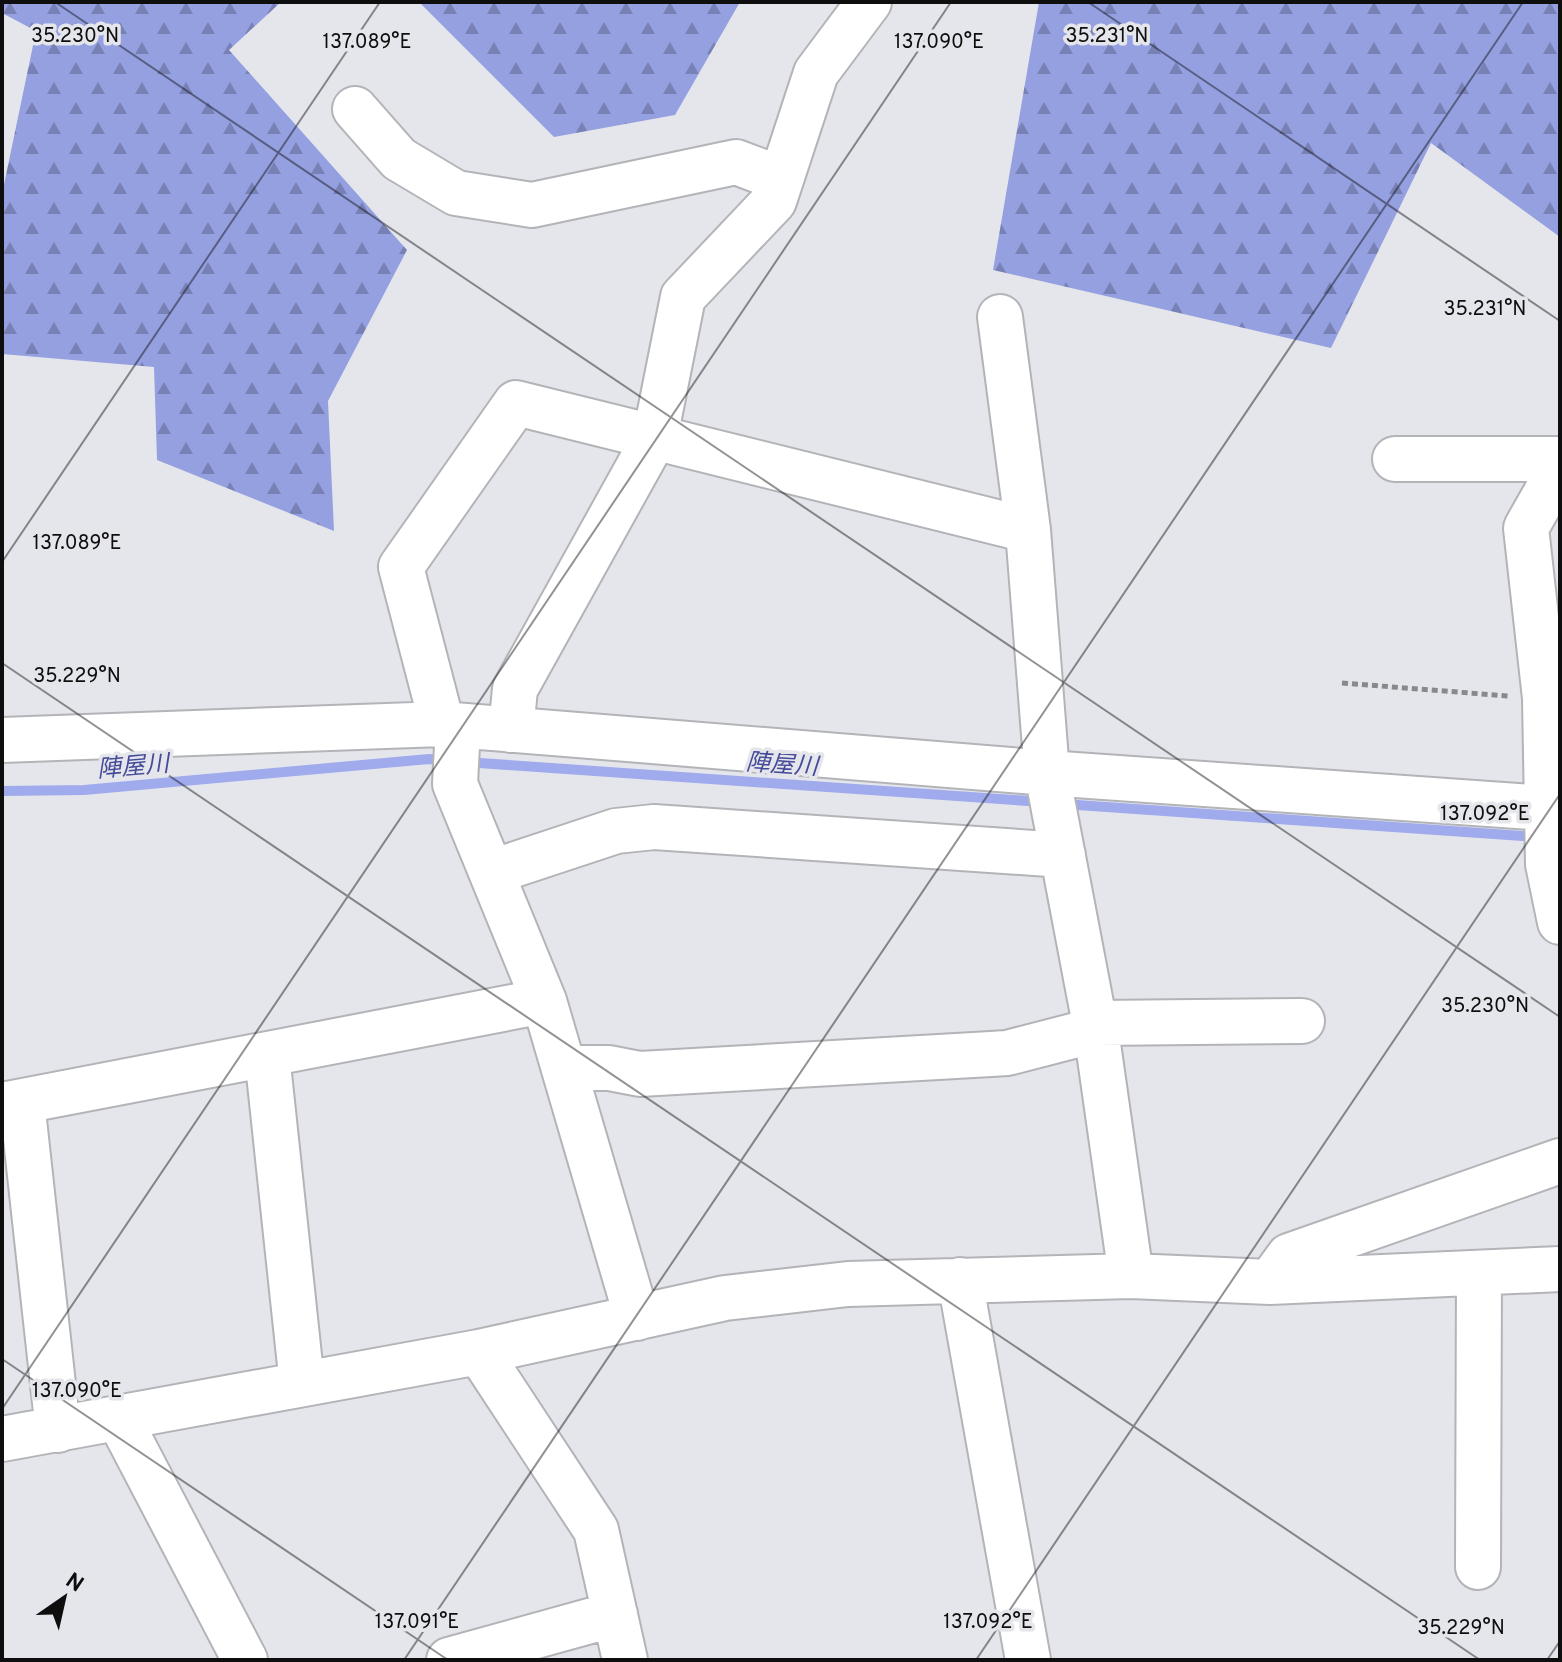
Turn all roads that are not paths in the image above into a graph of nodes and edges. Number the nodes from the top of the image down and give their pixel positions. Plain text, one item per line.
1 (869, 2) edge
2 (355, 109) dead end
3 (781, 179) junction
4 (1000, 317) dead end
5 (655, 437) junction
6 (1395, 459) dead end
7 (1560, 459) edge
8 (1560, 468) edge
9 (1028, 530) junction
10 (511, 730) junction
11 (2, 740) edge
12 (453, 741) junction
13 (1054, 809) junction
14 (1552, 823) edge
15 (492, 872) junction
16 (1560, 922) edge
17 (544, 1001) junction
18 (1302, 1021) dead end
19 (1095, 1027) junction
20 (267, 1055) junction
21 (564, 1068) junction
22 (12, 1104) edge
23 (1560, 1161) edge
24 (1560, 1269) edge
25 (1479, 1273) junction
26 (1131, 1276) junction
27 (960, 1280) junction
28 (1270, 1282) junction
29 (637, 1318) junction
30 (479, 1352) junction
31 (302, 1384) junction
32 (118, 1417) junction
33 (58, 1430) junction
34 (2, 1439) edge
35 (1478, 1567) dead end
36 (615, 1614) junction
37 (245, 1660) edge
38 (449, 1660) edge
39 (625, 1660) edge
40 (1028, 1660) edge

1 - 3 street
2 - 3 street
3 - 5 street
4 - 9 street
5 - 9 street
5 - 10 street
5 - 12 street
6 - 7 street
8 - 14 street
9 - 13 street
10 - 12 street
10 - 13 street
11 - 12 street
12 - 15 street
13 - 14 street
13 - 15 street
13 - 19 street
14 - 16 street
15 - 17 street
17 - 20 street
17 - 21 street
18 - 19 street
19 - 21 street
19 - 26 street
20 - 22 street
20 - 31 street
21 - 29 street
22 - 33 street
23 - 28 street
24 - 25 street
25 - 28 street
25 - 35 street
26 - 27 street
26 - 28 street
27 - 29 street
27 - 40 street
29 - 30 street
30 - 31 street
30 - 36 street
31 - 32 street
32 - 33 street
32 - 37 street
33 - 34 street
36 - 38 street
36 - 39 street

